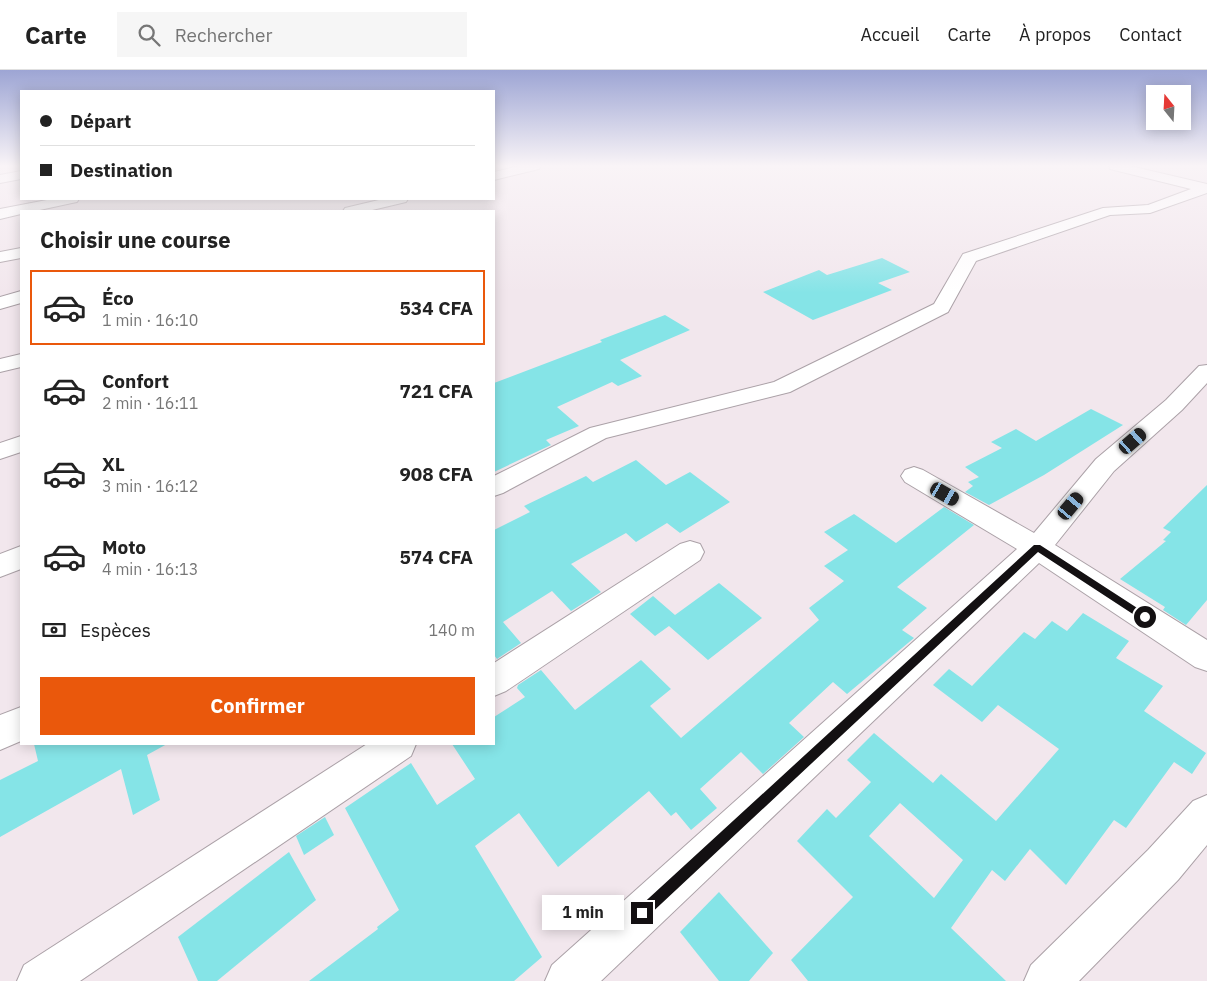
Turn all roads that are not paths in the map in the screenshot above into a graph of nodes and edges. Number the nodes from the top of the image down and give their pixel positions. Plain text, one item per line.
1 (1151, 209) edge
2 (20, 211) edge
3 (0, 214) edge
4 (20, 253) edge
5 (0, 257) edge
6 (20, 297) edge
7 (0, 303) edge
8 (20, 360) edge
9 (0, 366) edge
10 (1207, 371) edge
11 (20, 444) edge
12 (0, 451) edge
13 (914, 476) dead end
14 (495, 486) edge
15 (1037, 548) junction
16 (690, 552) dead end
17 (20, 557) edge
18 (0, 566) edge
19 (1207, 657) edge
20 (495, 680) edge
21 (20, 724) edge
22 (0, 734) edge
23 (396, 745) edge
24 (1207, 815) edge
25 (40, 981) edge
26 (568, 981) edge
27 (1047, 981) edge

1 - 14 street
2 - 3 street
4 - 5 street
6 - 7 street
8 - 9 street
10 - 15 street
11 - 12 street
13 - 15 street
15 - 19 street
15 - 26 street
16 - 20 street
17 - 18 street
21 - 22 street
23 - 25 street
24 - 27 street

